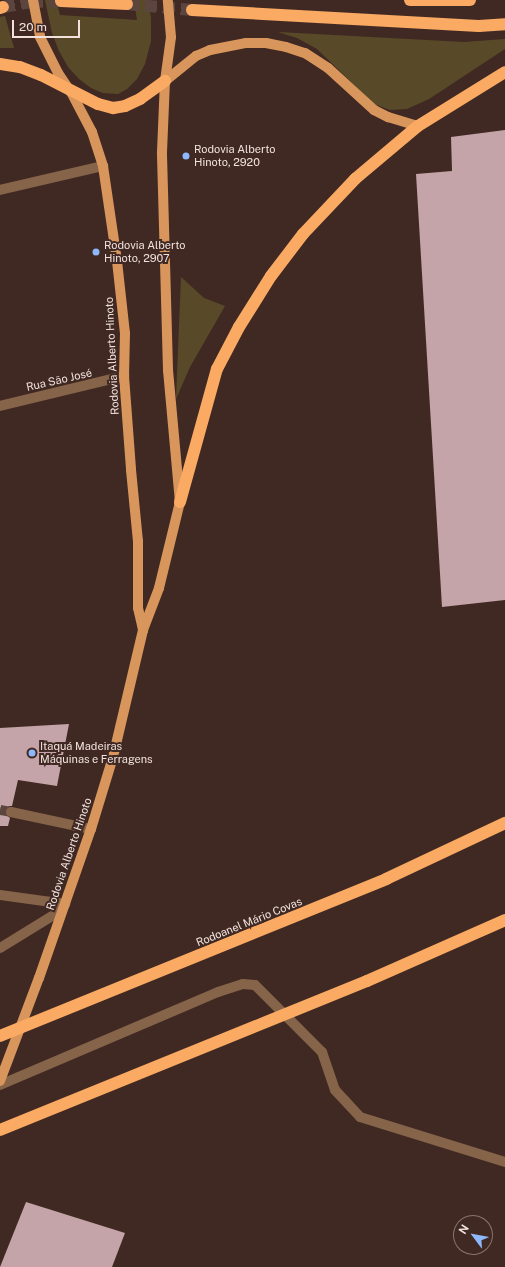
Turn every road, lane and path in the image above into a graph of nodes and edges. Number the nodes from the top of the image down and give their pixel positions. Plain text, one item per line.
1 (33, 0) edge
2 (168, 0) edge
3 (410, 0) edge
4 (470, 0) edge
5 (61, 1) dead end
6 (127, 4) dead end
7 (192, 10) tunnel mouth
8 (505, 24) edge
9 (0, 64) edge
10 (505, 72) edge
11 (165, 81) junction
12 (71, 92) junction
13 (418, 126) junction
14 (103, 166) junction
15 (0, 190) edge
16 (124, 376) junction
17 (0, 406) edge
18 (180, 502) junction
19 (143, 630) junction
20 (11, 812) tunnel mouth
21 (505, 823) edge
22 (91, 828) junction
23 (0, 895) edge
24 (64, 907) junction
25 (505, 920) edge
26 (0, 948) edge
27 (0, 1036) edge
28 (0, 1081) edge
29 (0, 1085) edge
30 (0, 1130) edge
31 (505, 1162) edge

1 - 12 main road, Rodovia Alberto Hinoto
2 - 11 main road, Rodovia Alberto Hinoto
3 - 4 highway
5 - 6 highway
7 - 8 highway
9 - 12 highway
10 - 13 highway
11 - 12 highway
11 - 13 main road
11 - 18 main road, Rodovia Alberto Hinoto
12 - 14 main road, Rodovia Alberto Hinoto
13 - 18 highway
14 - 15 street
14 - 16 main road, Rodovia Alberto Hinoto
16 - 17 street, Rua São José
16 - 19 main road, Rodovia Alberto Hinoto
18 - 19 main road, Rodovia Alberto Hinoto
19 - 22 main road, Rodovia Alberto Hinoto
20 - 22 street
21 - 27 highway, Rodoanel Mário Covas, bridge
22 - 24 main road, Rodovia Alberto Hinoto
23 - 24 street
24 - 26 street
24 - 28 main road, Rodovia Alberto Hinoto
25 - 30 highway, bridge
29 - 31 street

